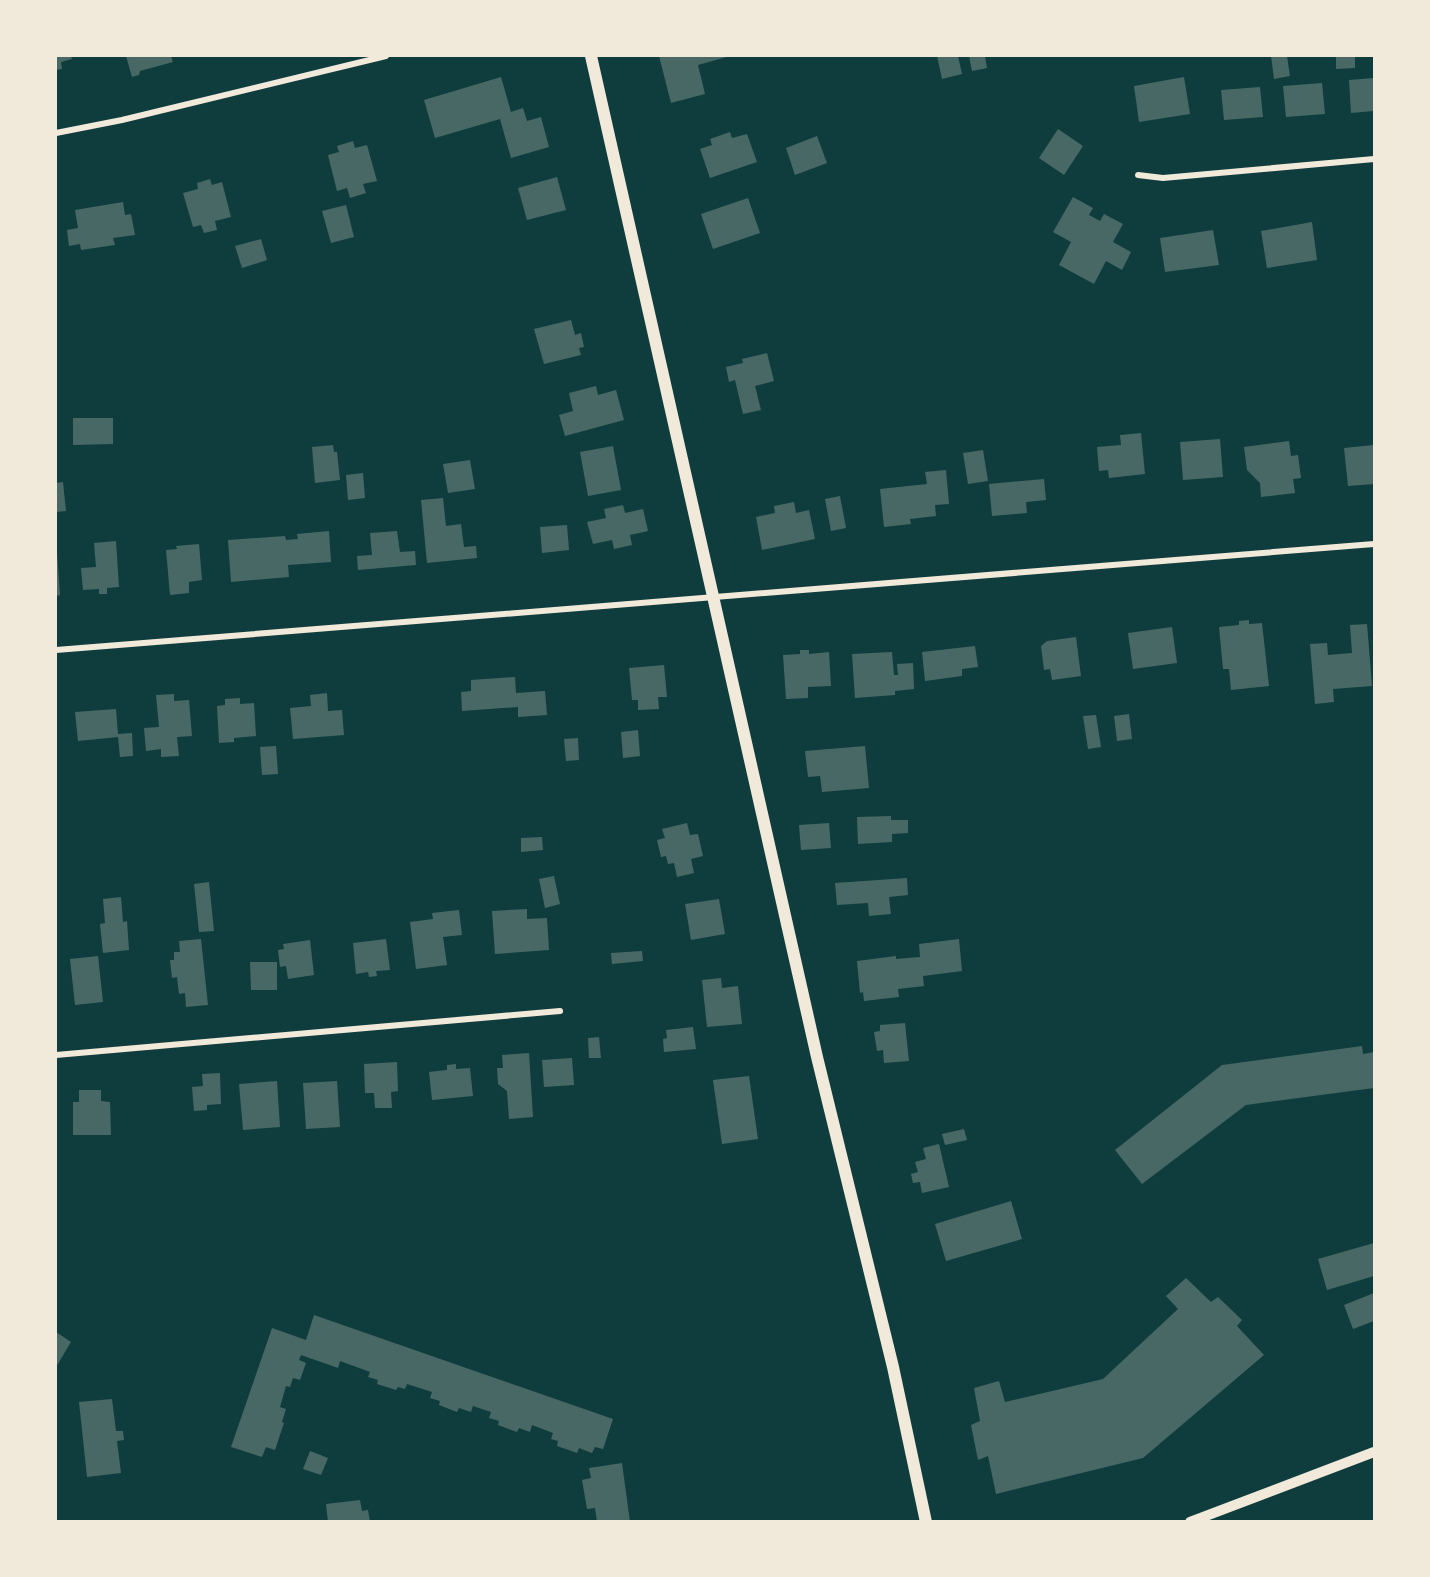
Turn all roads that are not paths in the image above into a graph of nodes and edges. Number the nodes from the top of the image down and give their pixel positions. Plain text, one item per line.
1 (386, 56) edge
2 (591, 56) edge
3 (56, 133) edge
4 (1374, 159) edge
5 (1138, 174) dead end
6 (1374, 544) edge
7 (715, 598) junction
8 (56, 650) edge
9 (560, 1011) dead end
10 (56, 1055) edge
11 (1374, 1452) edge
12 (926, 1521) edge
13 (1190, 1521) edge

1 - 3 street
2 - 7 main road
4 - 5 street
6 - 7 street
7 - 8 street
7 - 12 main road
9 - 10 street
11 - 13 street

